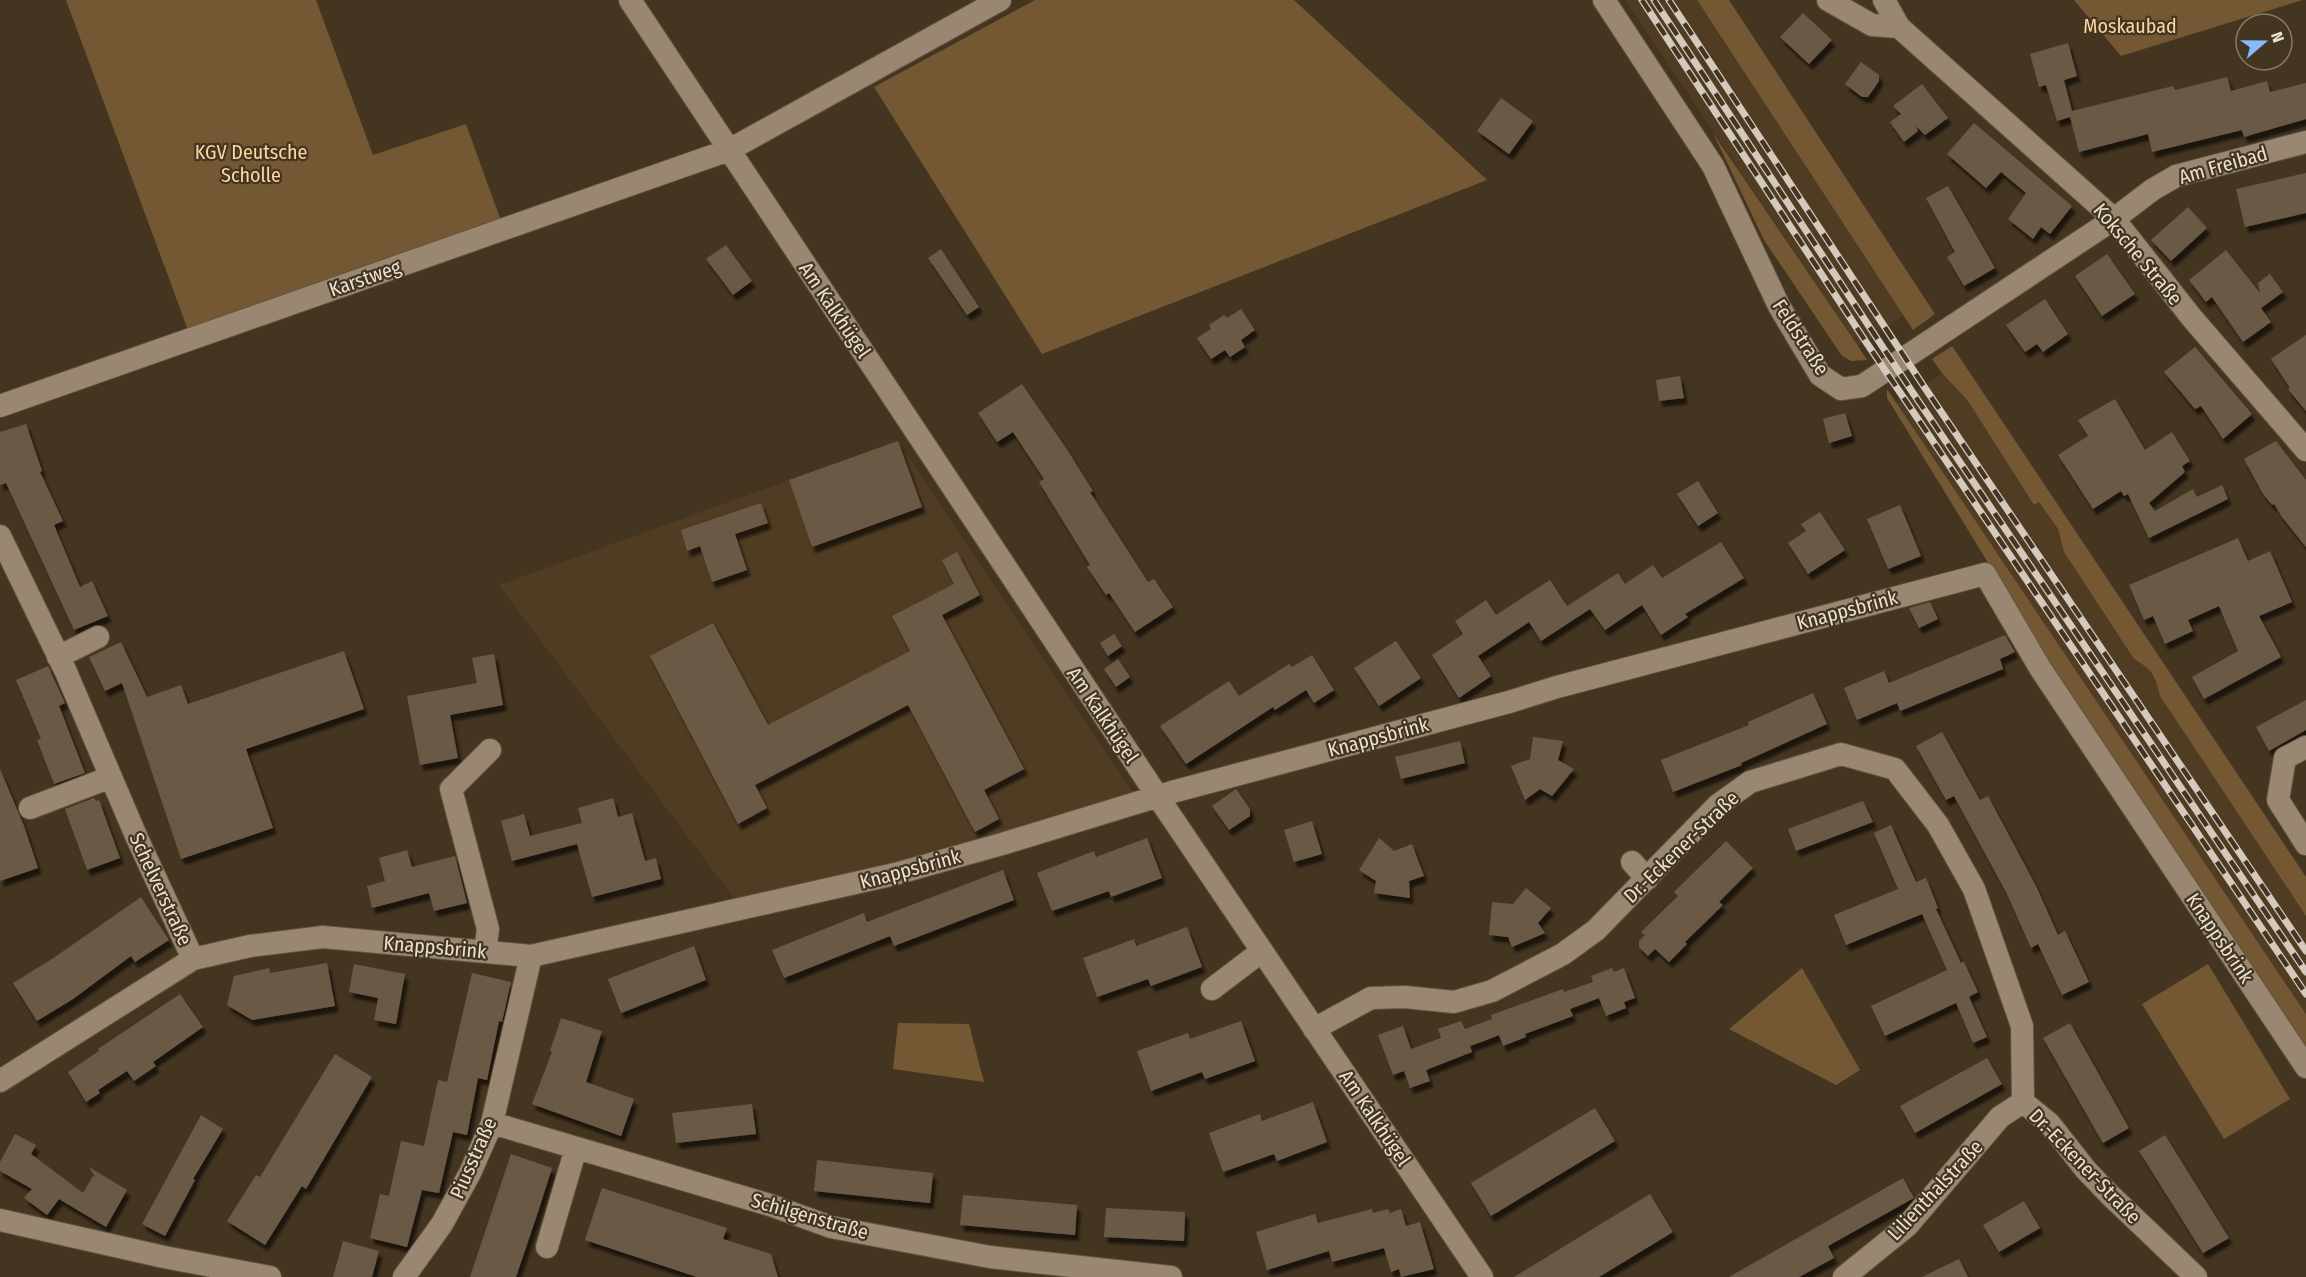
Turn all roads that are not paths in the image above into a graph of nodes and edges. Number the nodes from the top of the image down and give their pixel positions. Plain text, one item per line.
1 (630, 0) edge
2 (1000, 0) edge
3 (1604, 0) edge
4 (1828, 0) edge
5 (1884, 0) edge
6 (1899, 27) junction
7 (2306, 142) edge
8 (729, 150) junction
9 (2114, 219) junction
10 (0, 406) edge
11 (2306, 450) edge
12 (0, 536) edge
13 (98, 637) dead end
14 (58, 657) junction
15 (2306, 747) edge
16 (490, 750) dead end
17 (111, 777) junction
18 (1158, 797) junction
19 (30, 808) dead end
20 (2306, 844) edge
21 (1262, 951) junction
22 (485, 952) junction
23 (531, 956) junction
24 (193, 959) junction
25 (1212, 989) dead end
26 (1314, 1029) junction
27 (2306, 1067) edge
28 (0, 1081) edge
29 (2023, 1102) junction
30 (492, 1123) junction
31 (576, 1148) junction
32 (0, 1220) edge
33 (547, 1247) dead end
34 (270, 1277) edge
35 (404, 1277) edge
36 (1171, 1277) edge
37 (1482, 1277) edge
38 (1844, 1277) edge
39 (2196, 1277) edge

1 - 8 street, Am Kalkhügel
2 - 8 street
3 - 9 street, Feldstraße
4 - 6 street
5 - 6 street, Koksche Straße
6 - 9 street, Koksche Straße
7 - 9 street, Am Freibad
8 - 10 street, Karstweg
8 - 18 street, Am Kalkhügel
9 - 11 street, Koksche Straße
12 - 14 street, Schelverstraße
13 - 14 street
14 - 17 street, Schelverstraße
15 - 20 street
16 - 22 street
17 - 19 street
17 - 24 street, Schelverstraße
18 - 21 street, Am Kalkhügel
18 - 23 street, Knappsbrink
18 - 27 street, Knappsbrink
21 - 25 street
21 - 26 street, Am Kalkhügel
22 - 23 street, Knappsbrink
22 - 24 street, Knappsbrink
23 - 30 street, Piusstraße
24 - 28 street, Schelverstraße
26 - 29 street, Dr.-Eckener-Straße
26 - 37 street, Am Kalkhügel
29 - 38 street, Lilienthalstraße
29 - 39 street, Dr.-Eckener-Straße
30 - 31 street, Schilgenstraße
30 - 35 street, Piusstraße
31 - 33 street
31 - 36 street, Schilgenstraße
32 - 34 street

